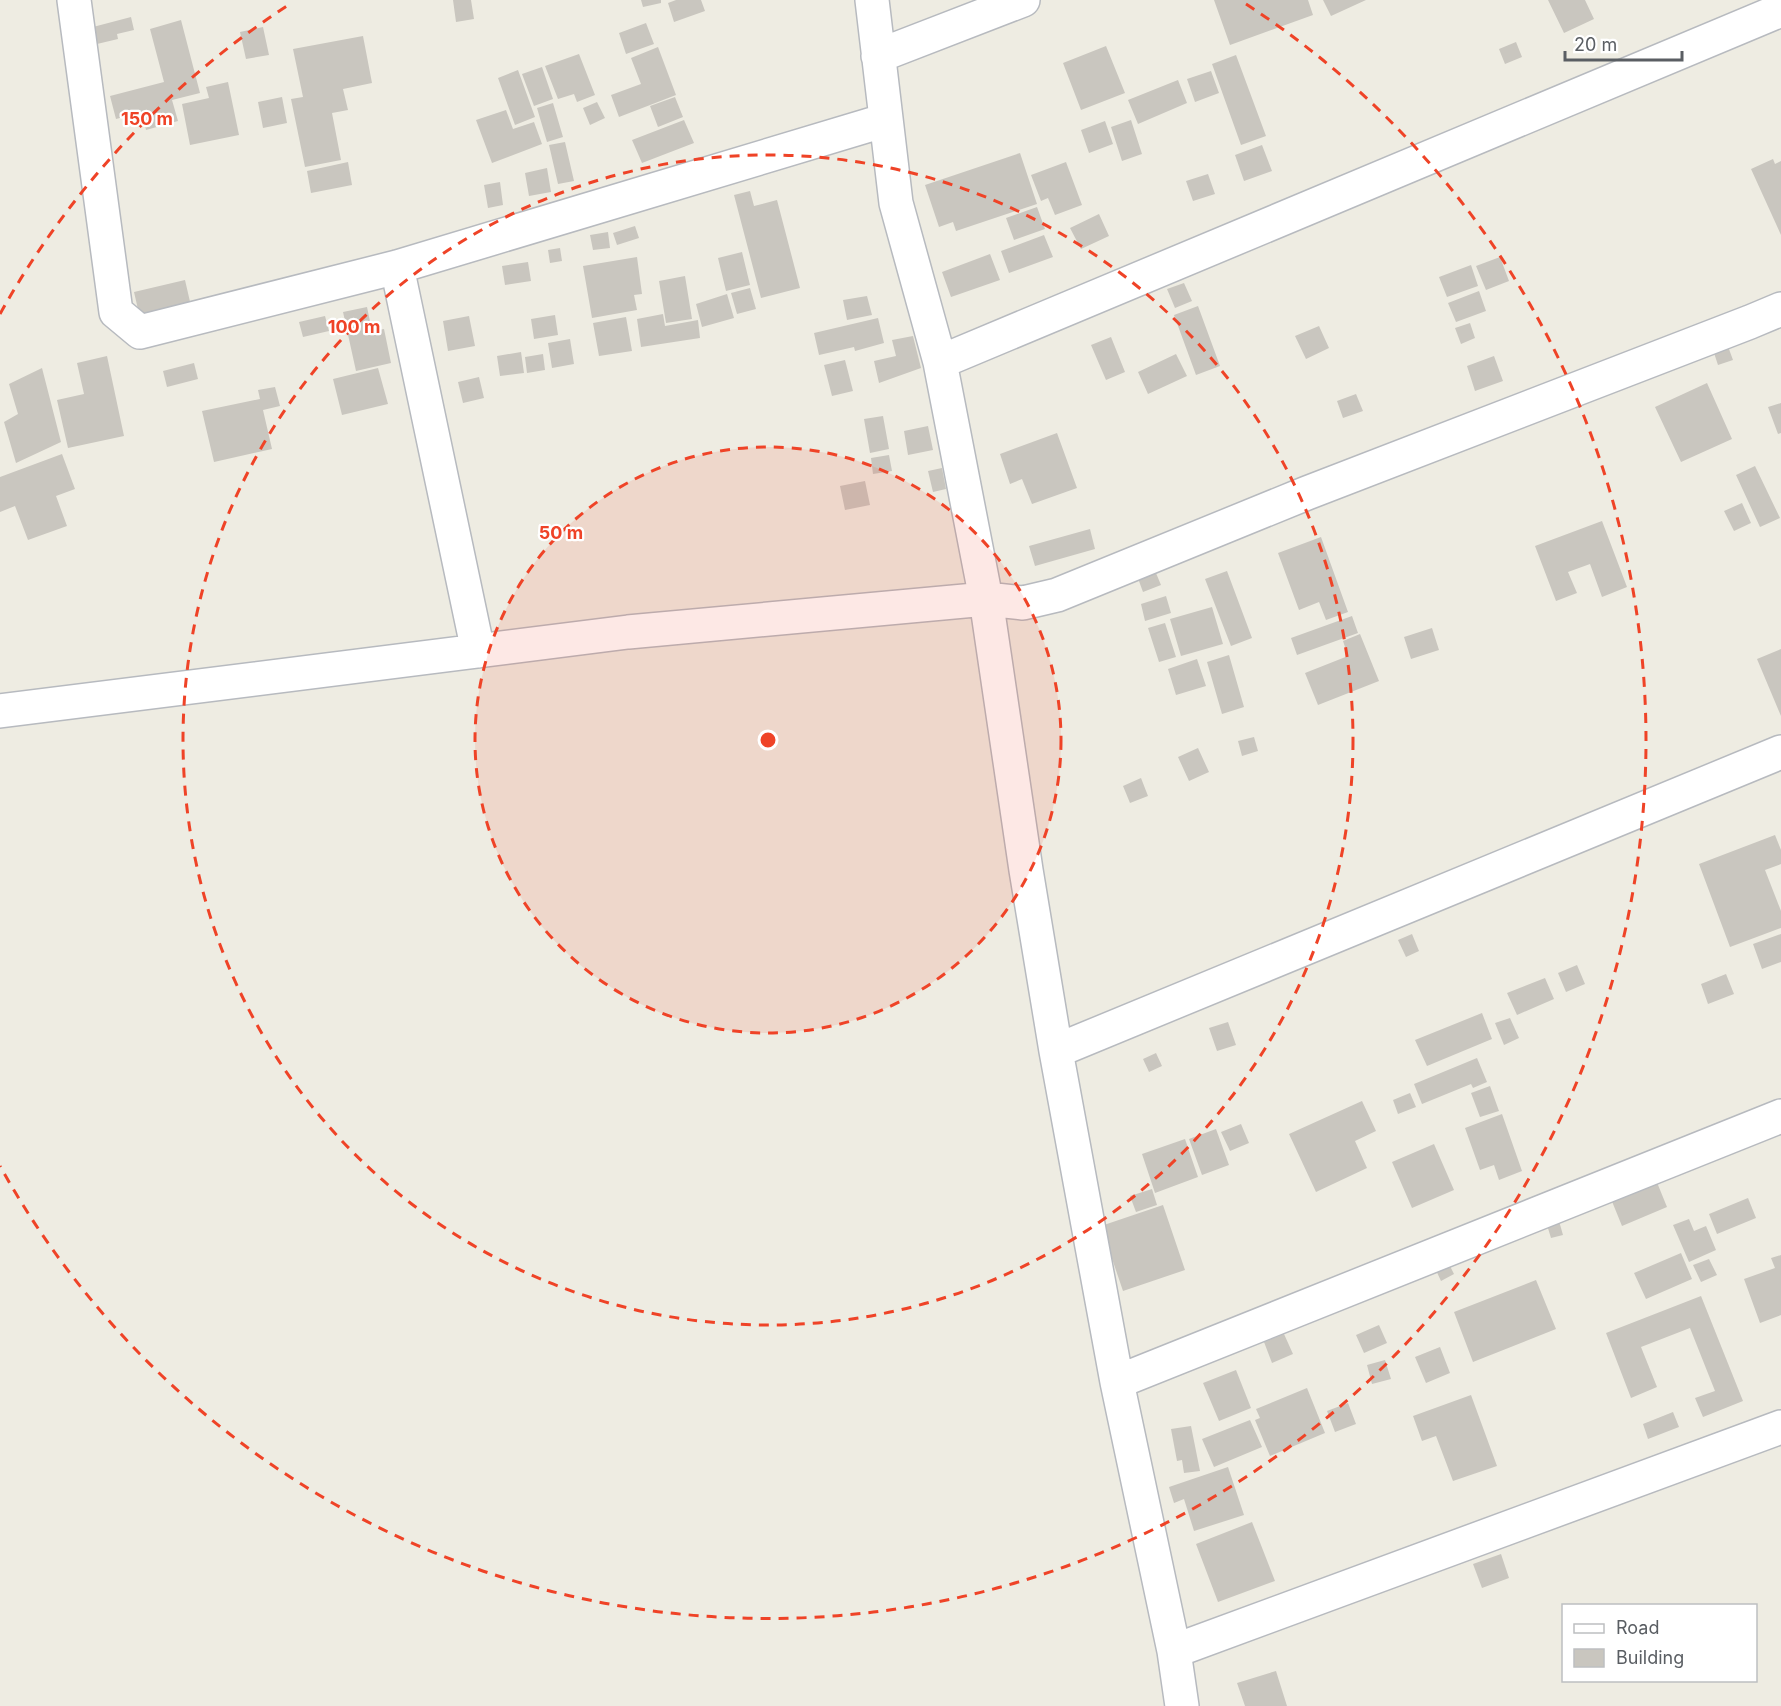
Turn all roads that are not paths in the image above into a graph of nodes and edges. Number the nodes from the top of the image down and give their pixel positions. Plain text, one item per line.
1 (74, 0) edge
2 (872, 0) edge
3 (1023, 0) edge
4 (1781, 10) edge
5 (878, 56) junction
6 (886, 120) junction
7 (397, 267) junction
8 (1781, 309) edge
9 (940, 362) junction
10 (986, 599) junction
11 (478, 651) junction
12 (0, 711) edge
13 (1781, 752) edge
14 (1056, 1051) junction
15 (1781, 1116) edge
16 (1117, 1382) junction
17 (1781, 1427) edge
18 (1174, 1651) junction
19 (1182, 1706) edge

1 - 7 street
2 - 5 street
3 - 5 street
4 - 9 street
5 - 6 street
6 - 7 street
6 - 9 street
7 - 11 street
8 - 10 street
9 - 10 street
10 - 11 street
10 - 14 street
11 - 12 street
13 - 14 street
14 - 16 street
15 - 16 street
16 - 18 street
17 - 18 street
18 - 19 street

